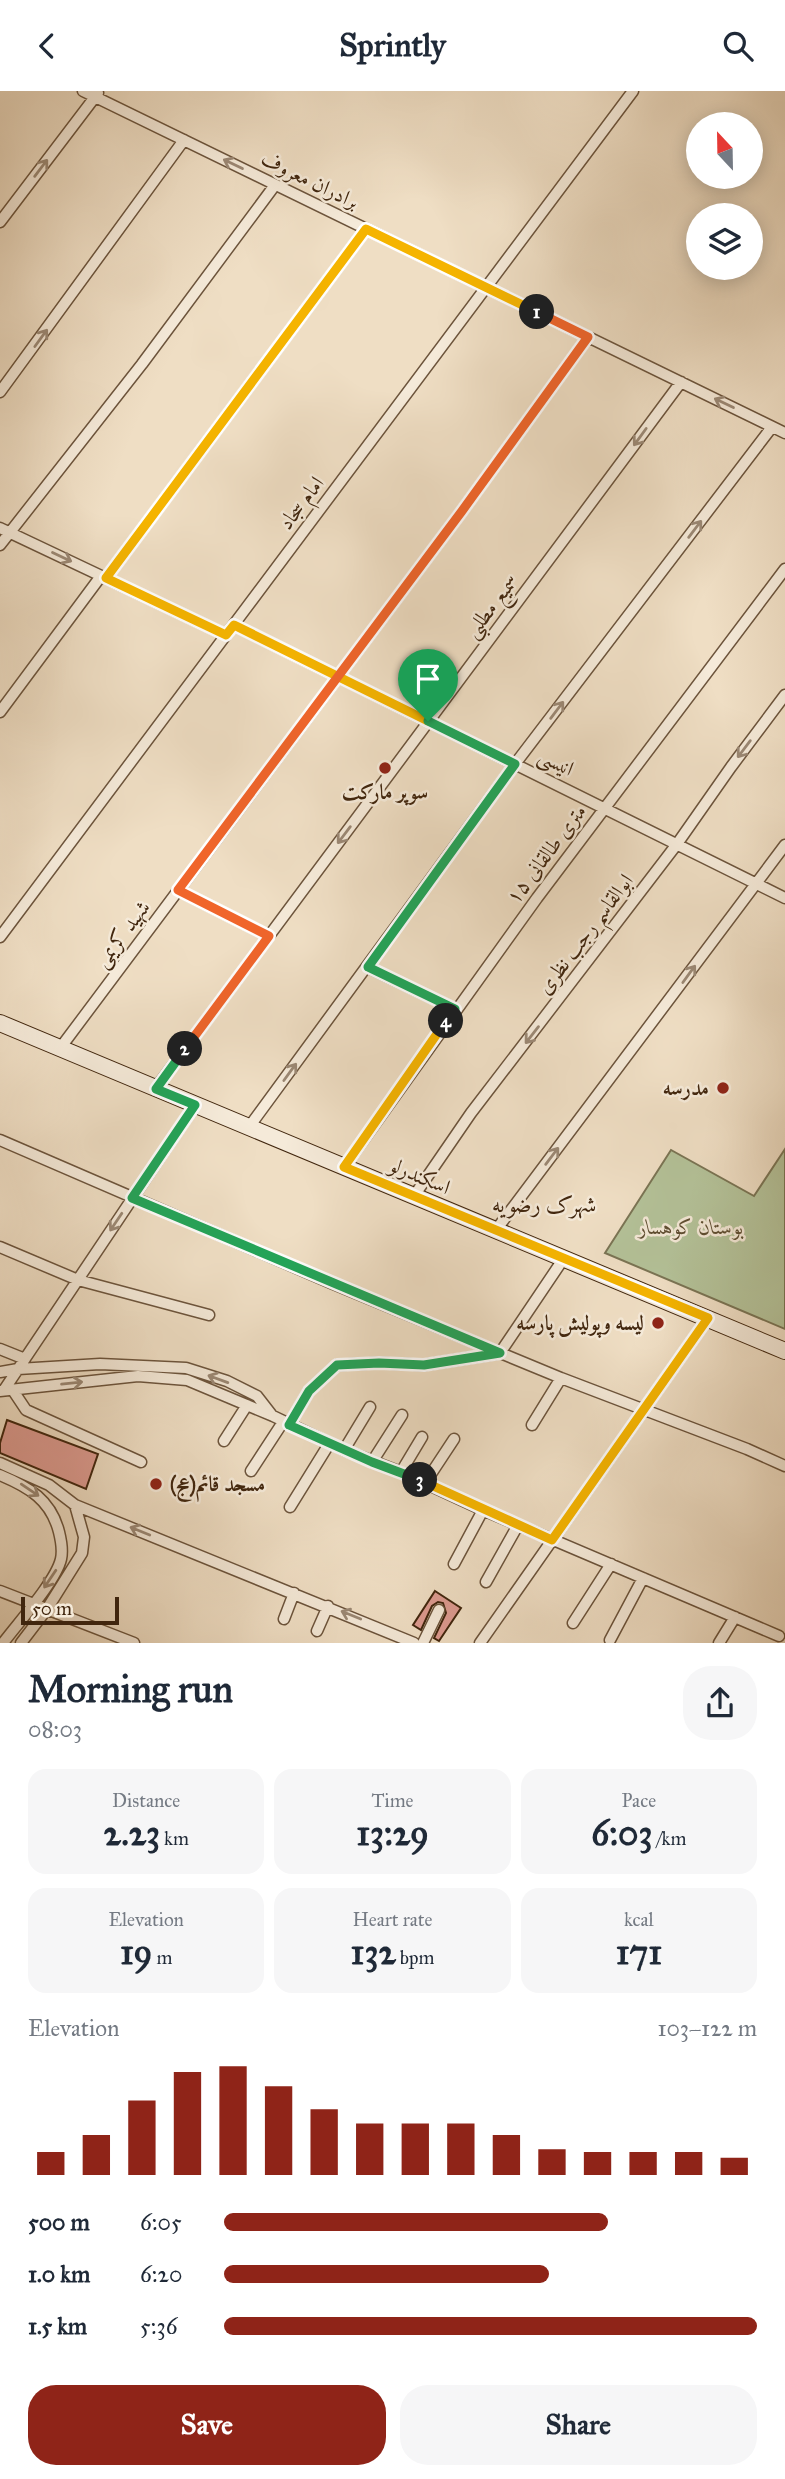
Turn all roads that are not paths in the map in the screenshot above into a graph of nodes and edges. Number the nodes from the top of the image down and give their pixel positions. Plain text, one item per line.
1 (83, 91) edge
2 (633, 91) edge
3 (97, 94) edge
4 (184, 140) junction
5 (275, 185) junction
6 (0, 222) edge
7 (366, 229) junction
8 (487, 288) junction
9 (588, 337) junction
10 (681, 382) junction
11 (0, 393) edge
12 (772, 427) junction
13 (785, 433) edge
14 (5, 530) edge
15 (0, 545) edge
16 (785, 569) edge
17 (104, 577) junction
18 (234, 625) junction
19 (226, 635) junction
20 (338, 677) junction
21 (785, 695) edge
22 (0, 712) edge
23 (428, 721) junction
24 (515, 764) junction
25 (605, 808) junction
26 (677, 844) junction
27 (785, 845) edge
28 (755, 884) junction
29 (178, 890) junction
30 (785, 898) edge
31 (269, 936) junction
32 (0, 937) edge
33 (368, 967) junction
34 (455, 1009) junction
35 (0, 1023) edge
36 (61, 1047) junction
37 (156, 1089) junction
38 (195, 1105) junction
39 (249, 1127) junction
40 (0, 1140) edge
41 (344, 1167) junction
42 (414, 1196) junction
43 (132, 1198) junction
44 (496, 1230) junction
45 (0, 1247) edge
46 (564, 1258) junction
47 (78, 1280) junction
48 (209, 1315) dead end
49 (708, 1318) junction
50 (0, 1349) edge
51 (785, 1351) edge
52 (500, 1353) junction
53 (22, 1364) junction
54 (0, 1372) edge
55 (561, 1378) junction
56 (5, 1390) edge
57 (247, 1405) junction
58 (370, 1407) dead end
59 (644, 1410) junction
60 (402, 1415) dead end
61 (281, 1421) junction
62 (532, 1425) dead end
63 (422, 1437) dead end
64 (454, 1439) dead end
65 (224, 1441) dead end
66 (329, 1444) junction
67 (344, 1450) junction
68 (141, 1462) dead end
69 (372, 1462) junction
70 (0, 1463) edge
71 (785, 1466) edge
72 (251, 1471) dead end
73 (401, 1472) junction
74 (0, 1475) edge
75 (425, 1483) junction
76 (75, 1505) junction
77 (290, 1507) dead end
78 (483, 1510) junction
79 (518, 1525) junction
80 (552, 1540) junction
81 (454, 1564) dead end
82 (611, 1564) junction
83 (643, 1578) junction
84 (486, 1582) dead end
85 (0, 1591) edge
86 (294, 1593) junction
87 (32, 1604) junction
88 (328, 1606) junction
89 (47, 1609) junction
90 (439, 1610) dead end
91 (735, 1617) junction
92 (284, 1619) dead end
93 (573, 1623) dead end
94 (317, 1631) dead end
95 (780, 1635) edge
96 (610, 1640) dead end
97 (3, 1643) edge
98 (22, 1643) edge
99 (134, 1643) edge
100 (414, 1643) edge
101 (423, 1643) edge
102 (480, 1643) edge
103 (719, 1643) edge

1 - 3 street, برادران معروف
2 - 8 street, امام سجاد
3 - 4 street, برادران معروف
6 -> 3 street
5 -> 4 street, برادران معروف
11 -> 4 street
5 - 7 street, برادران معروف
5 - 14 street
7 - 8 street, برادران معروف
7 - 17 street
8 - 9 street, برادران معروف
8 - 18 street, امام سجاد
9 - 10 street, برادران معروف
9 - 20 street, شهید کریمی
12 -> 10 street, برادران معروف
10 -> 23 street, سمیع مطلبی
12 - 13 street, برادران معروف
24 -> 12 street
14 - 15 street
14 -> 17 street
16 - 25 street, ۱۵ متری طالقانی
17 - 19 street
17 - 22 street
18 - 19 street, امام سجاد
18 - 20 street, انیسی
19 - 32 street, امام سجاد
20 - 23 street, انیسی
20 - 29 street, شهید کریمی
21 -> 26 street, ابوالقاسم رجب نظری
23 - 24 street, انیسی
23 -> 31 street, سمیع مطلبی
24 - 25 street, انیسی
24 - 33 street
25 - 26 street, انیسی
25 - 34 street, ۱۵ متری طالقانی
26 - 28 street, انیسی
26 -> 42 street, ابوالقاسم رجب نظری
27 - 28 street
28 - 30 street, انیسی
44 -> 28 street
29 - 31 street
29 - 36 street, شهید کریمی
31 - 37 street, سمیع مطلبی
33 - 34 street
39 -> 33 street
34 - 41 street, ۱۵ متری طالقانی
35 - 36 main road, اسکندرلو
36 - 37 main road, اسکندرلو
37 - 38 main road, اسکندرلو
38 - 39 main road, اسکندرلو
38 - 43 street
39 - 41 main road, اسکندرلو
40 - 43 street
41 - 42 main road, اسکندرلو
42 - 44 main road, اسکندرلو
43 -> 47 street
43 - 52 street
44 - 46 main road, اسکندرلو
45 - 47 street
46 - 49 main road, اسکندرلو
46 - 52 street
47 - 48 street
47 - 53 street
49 - 51 main road, اسکندرلو
49 - 59 street
50 - 53 street
52 - 55 street
52 - 61 street
53 - 54 street
53 - 56 street
61 -> 53 street
55 - 59 street
55 - 62 street
56 -> 57 street
56 - 68 street
57 - 61 street
57 - 65 street
58 - 67 street
59 - 71 street
59 - 80 street
60 - 69 street
61 - 66 street
61 - 72 street
63 - 73 street
64 - 75 street
66 - 67 street
66 - 77 street
67 - 69 street
69 - 73 street
70 - 76 street
73 - 75 street
74 -> 87 street
75 - 78 street
86 -> 76 street
76 - 89 street
78 - 79 street
78 - 81 street
79 - 80 street
79 - 84 street
80 - 82 street
80 - 102 street
82 - 83 street
82 - 93 street
83 - 91 street
83 - 96 street
85 - 87 street
86 - 88 street
86 - 92 street
87 - 89 street
87 - 97 street
88 - 94 street
100 -> 88 street
89 - 98 street
89 - 99 street
90 - 101 street
91 - 95 street
91 - 103 street

